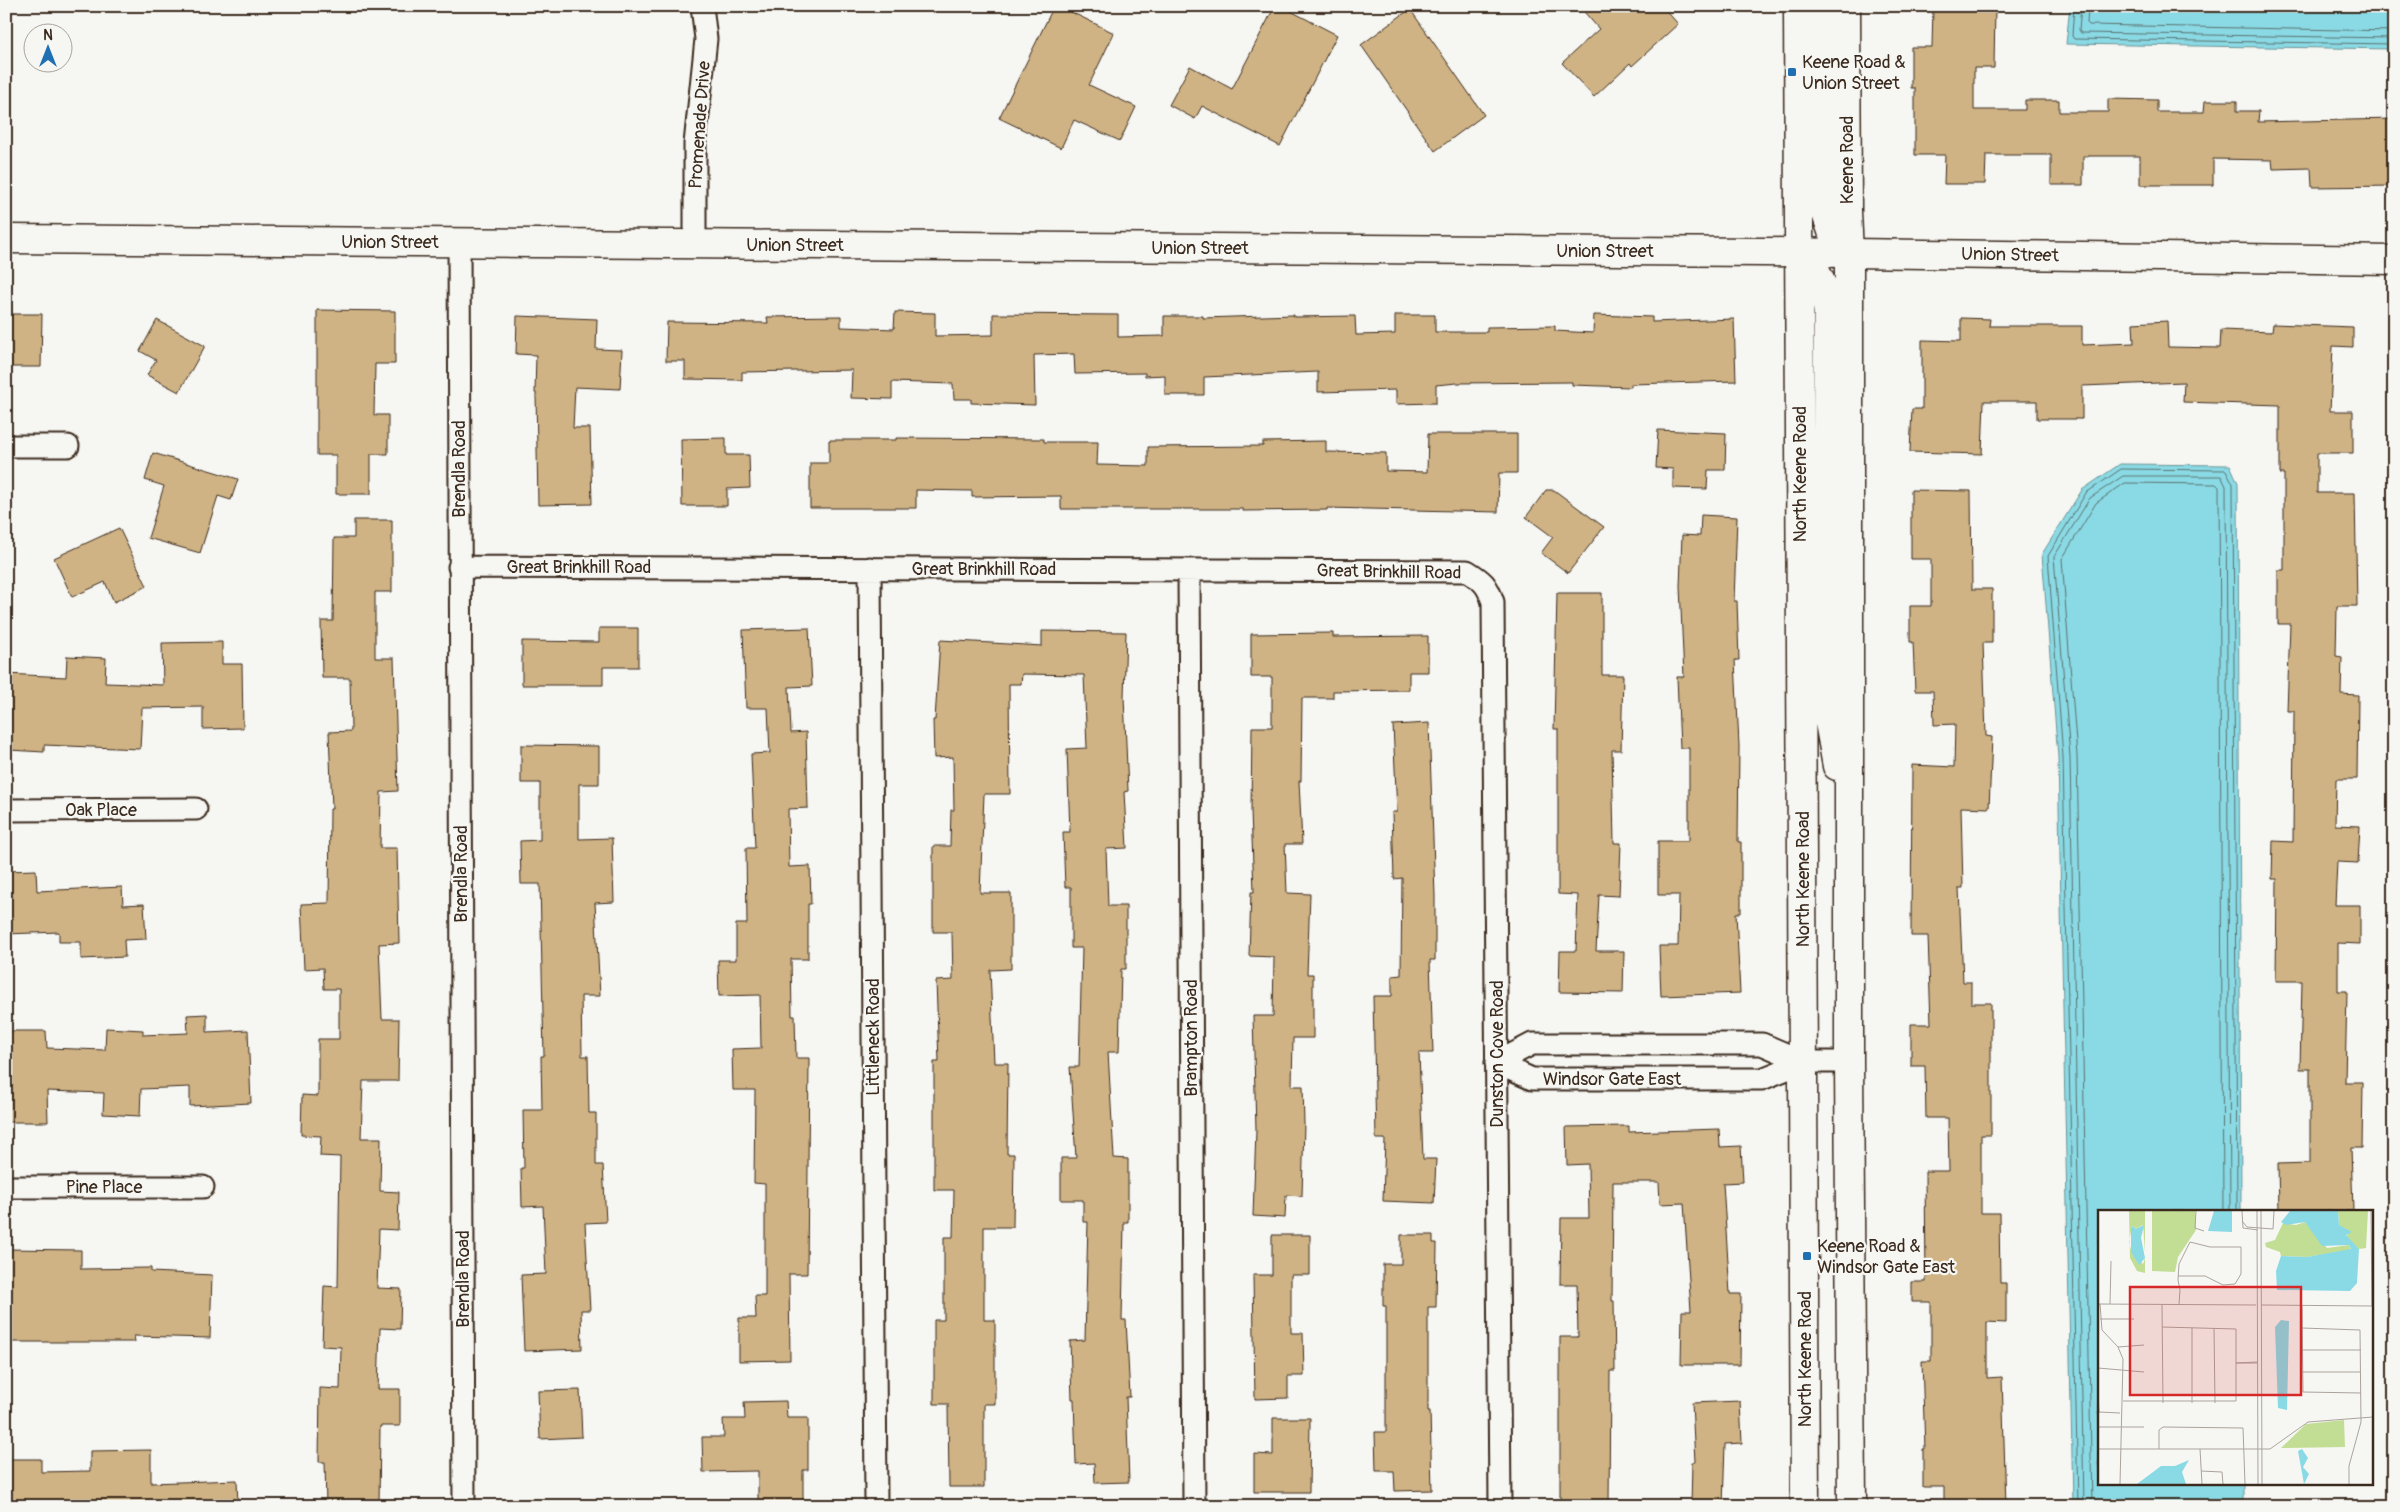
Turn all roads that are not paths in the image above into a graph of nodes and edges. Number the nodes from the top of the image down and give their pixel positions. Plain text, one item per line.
1 (702, 6) edge
2 (1798, 6) edge
3 (1818, 6) edge
4 (1846, 6) edge
5 (6, 239) edge
6 (459, 242) junction
7 (695, 244) junction
8 (1799, 252) junction
9 (1849, 253) junction
10 (2394, 260) edge
11 (6, 446) edge
12 (68, 446) dead end
13 (459, 567) junction
14 (870, 568) junction
15 (1189, 570) junction
16 (1493, 602) joint
17 (196, 809) dead end
18 (6, 810) edge
19 (1849, 830) junction
20 (1804, 1062) junction
21 (1849, 1062) junction
22 (1496, 1063) junction
23 (6, 1187) edge
24 (202, 1187) dead end
25 (464, 1506) edge
26 (876, 1506) edge
27 (1194, 1506) edge
28 (1500, 1506) edge
29 (1805, 1506) edge
30 (1852, 1506) edge

1 - 7 street, Promenade Drive
2 - 8 main road
3 - 9 main road
4 - 9 main road, Keene Road
5 - 6 main road, Union Street
6 - 7 main road, Union Street
6 - 13 street, Brendla Road
7 - 8 main road, Union Street
8 - 9 main road, Union Street
8 - 19 main road
8 - 20 main road, North Keene Road
9 - 10 main road, Union Street
9 - 19 main road
11 - 12 street
13 - 14 street, Great Brinkhill Road
13 - 25 street, Brendla Road
14 - 15 street, Great Brinkhill Road
14 - 26 street, Littleneck Road
15 - 16 street, Great Brinkhill Road
15 - 27 street, Brampton Road
16 - 22 street, Dunston Cove Road
17 - 18 street, Oak Place
19 - 21 main road
20 - 21 street, Windsor Gate East
20 - 22 street, Windsor Gate East
20 - 22 street, Windsor Gate East
20 - 29 main road, North Keene Road
21 - 30 main road
22 - 28 street, Dunston Cove Road
23 - 24 street, Pine Place

